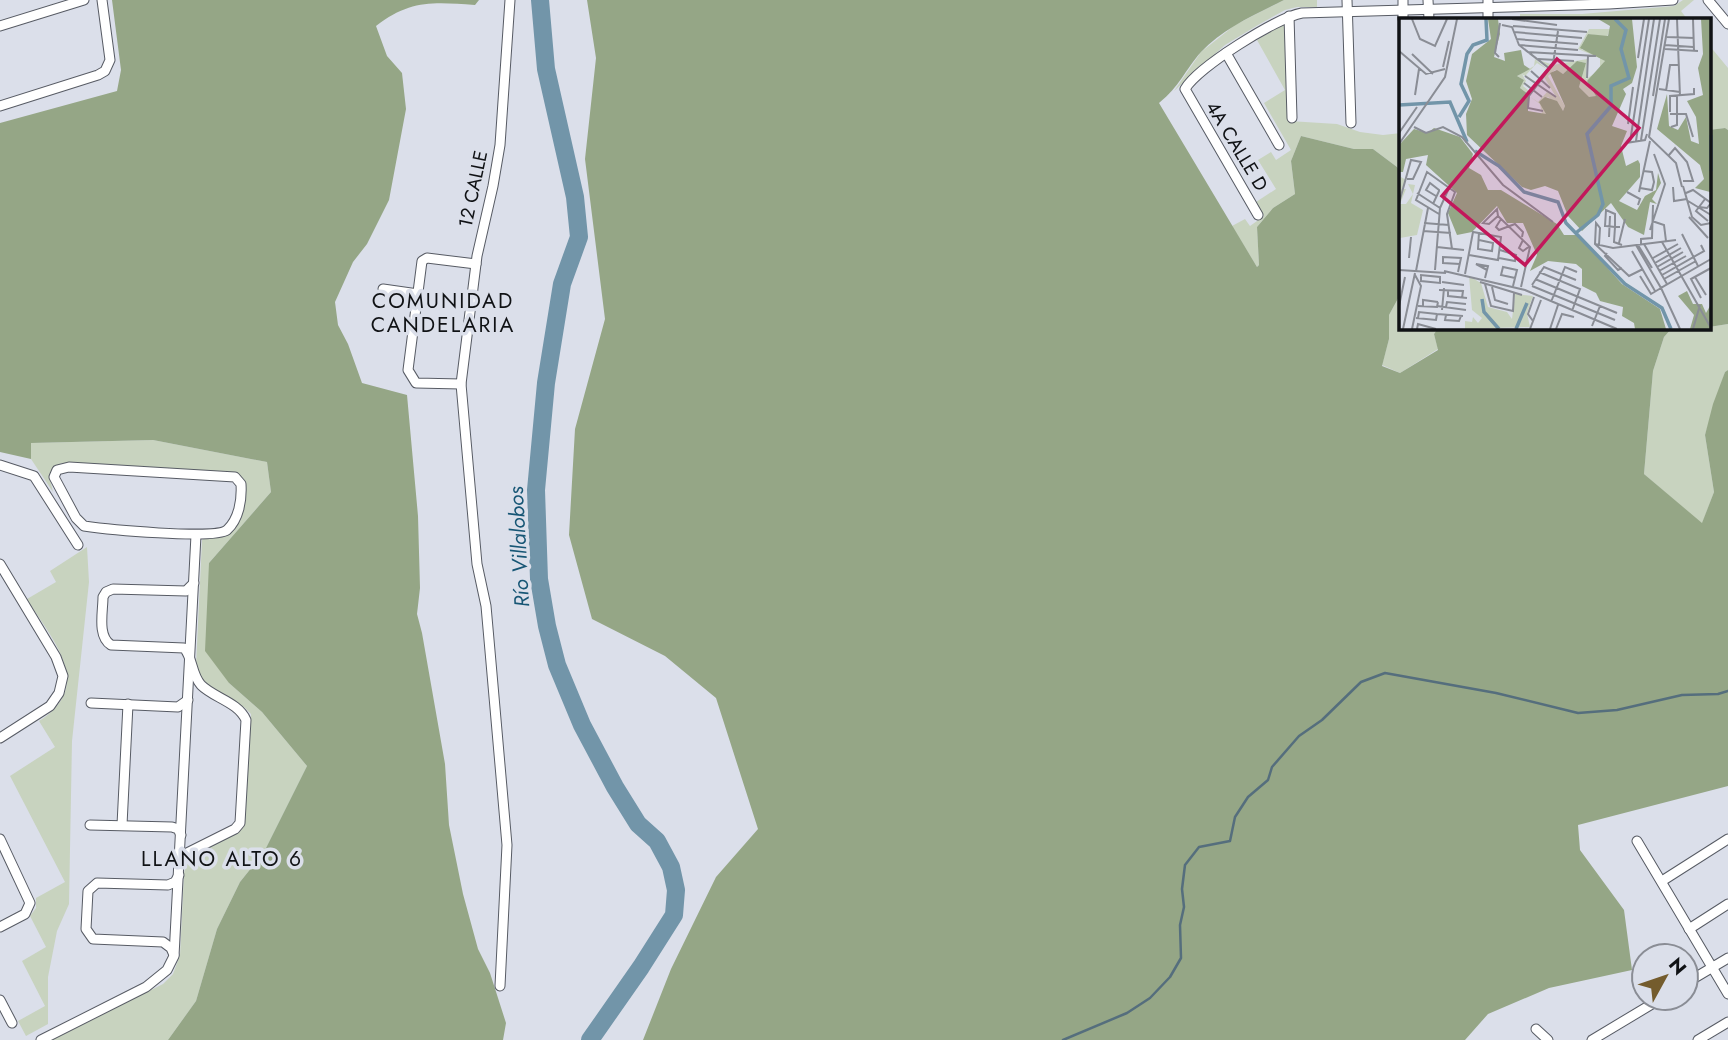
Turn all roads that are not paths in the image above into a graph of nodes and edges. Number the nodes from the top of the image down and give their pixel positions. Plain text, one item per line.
1 (84, 0) edge
2 (102, 0) edge
3 (510, 0) edge
4 (1347, 0) edge
5 (1403, 0) edge
6 (1673, 0) edge
7 (1708, 0) edge
8 (1609, 2) edge
9 (1547, 3) edge
10 (1488, 4) edge
11 (1428, 10) edge
12 (1347, 13) junction
13 (1403, 15) edge
14 (1289, 16) junction
15 (1728, 24) edge
16 (0, 26) edge
17 (1226, 53) junction
18 (0, 106) edge
19 (1292, 118) dead end
20 (1351, 123) dead end
21 (1279, 145) dead end
22 (1258, 215) dead end
23 (475, 264) junction
24 (383, 289) dead end
25 (418, 294) junction
26 (461, 384) junction
27 (0, 466) edge
28 (196, 535) junction
29 (78, 545) dead end
30 (0, 564) edge
31 (195, 580) junction
32 (190, 663) junction
33 (188, 699) junction
34 (91, 703) dead end
35 (128, 704) junction
36 (0, 738) edge
37 (90, 825) dead end
38 (122, 825) junction
39 (181, 836) junction
40 (0, 839) edge
41 (1728, 839) edge
42 (1637, 841) dead end
43 (180, 869) junction
44 (1662, 881) junction
45 (1728, 904) edge
46 (0, 927) edge
47 (1689, 929) junction
48 (174, 956) junction
49 (1728, 958) edge
50 (1713, 967) junction
51 (1700, 975) edge
52 (499, 986) dead end
53 (1728, 993) edge
54 (0, 1000) edge
55 (1639, 1012) edge
56 (1728, 1022) edge
57 (12, 1023) dead end
58 (1536, 1029) dead end
59 (41, 1040) edge
60 (1548, 1040) edge
61 (1592, 1040) edge
62 (1699, 1040) edge

1 - 16 street
2 - 18 street
3 - 23 street, 12 CALLE
4 - 12 street
5 - 13 street
6 - 8 street
7 - 15 street
8 - 9 street
9 - 10 street
10 - 11 street
11 - 13 street
12 - 13 street
12 - 14 street
12 - 20 street
14 - 17 street
14 - 19 street
17 - 21 street
17 - 22 street, 4A CALLE D
23 - 25 street
23 - 26 street, 12 CALLE
24 - 25 street
25 - 26 street
26 - 52 street, 12 CALLE
27 - 29 street
28 - 28 street
28 - 31 street
30 - 36 street
31 - 32 street
31 - 32 street
32 - 33 street
32 - 43 street
33 - 35 street
33 - 39 street
34 - 35 street
35 - 38 street
37 - 38 street
38 - 39 street
39 - 43 street
40 - 46 street
41 - 44 street
42 - 44 street
43 - 48 street
43 - 48 street
44 - 47 street
45 - 47 street
47 - 50 street
48 - 59 street
49 - 50 street
50 - 51 street
50 - 53 street
54 - 57 street
55 - 61 street
56 - 62 street
58 - 60 street

